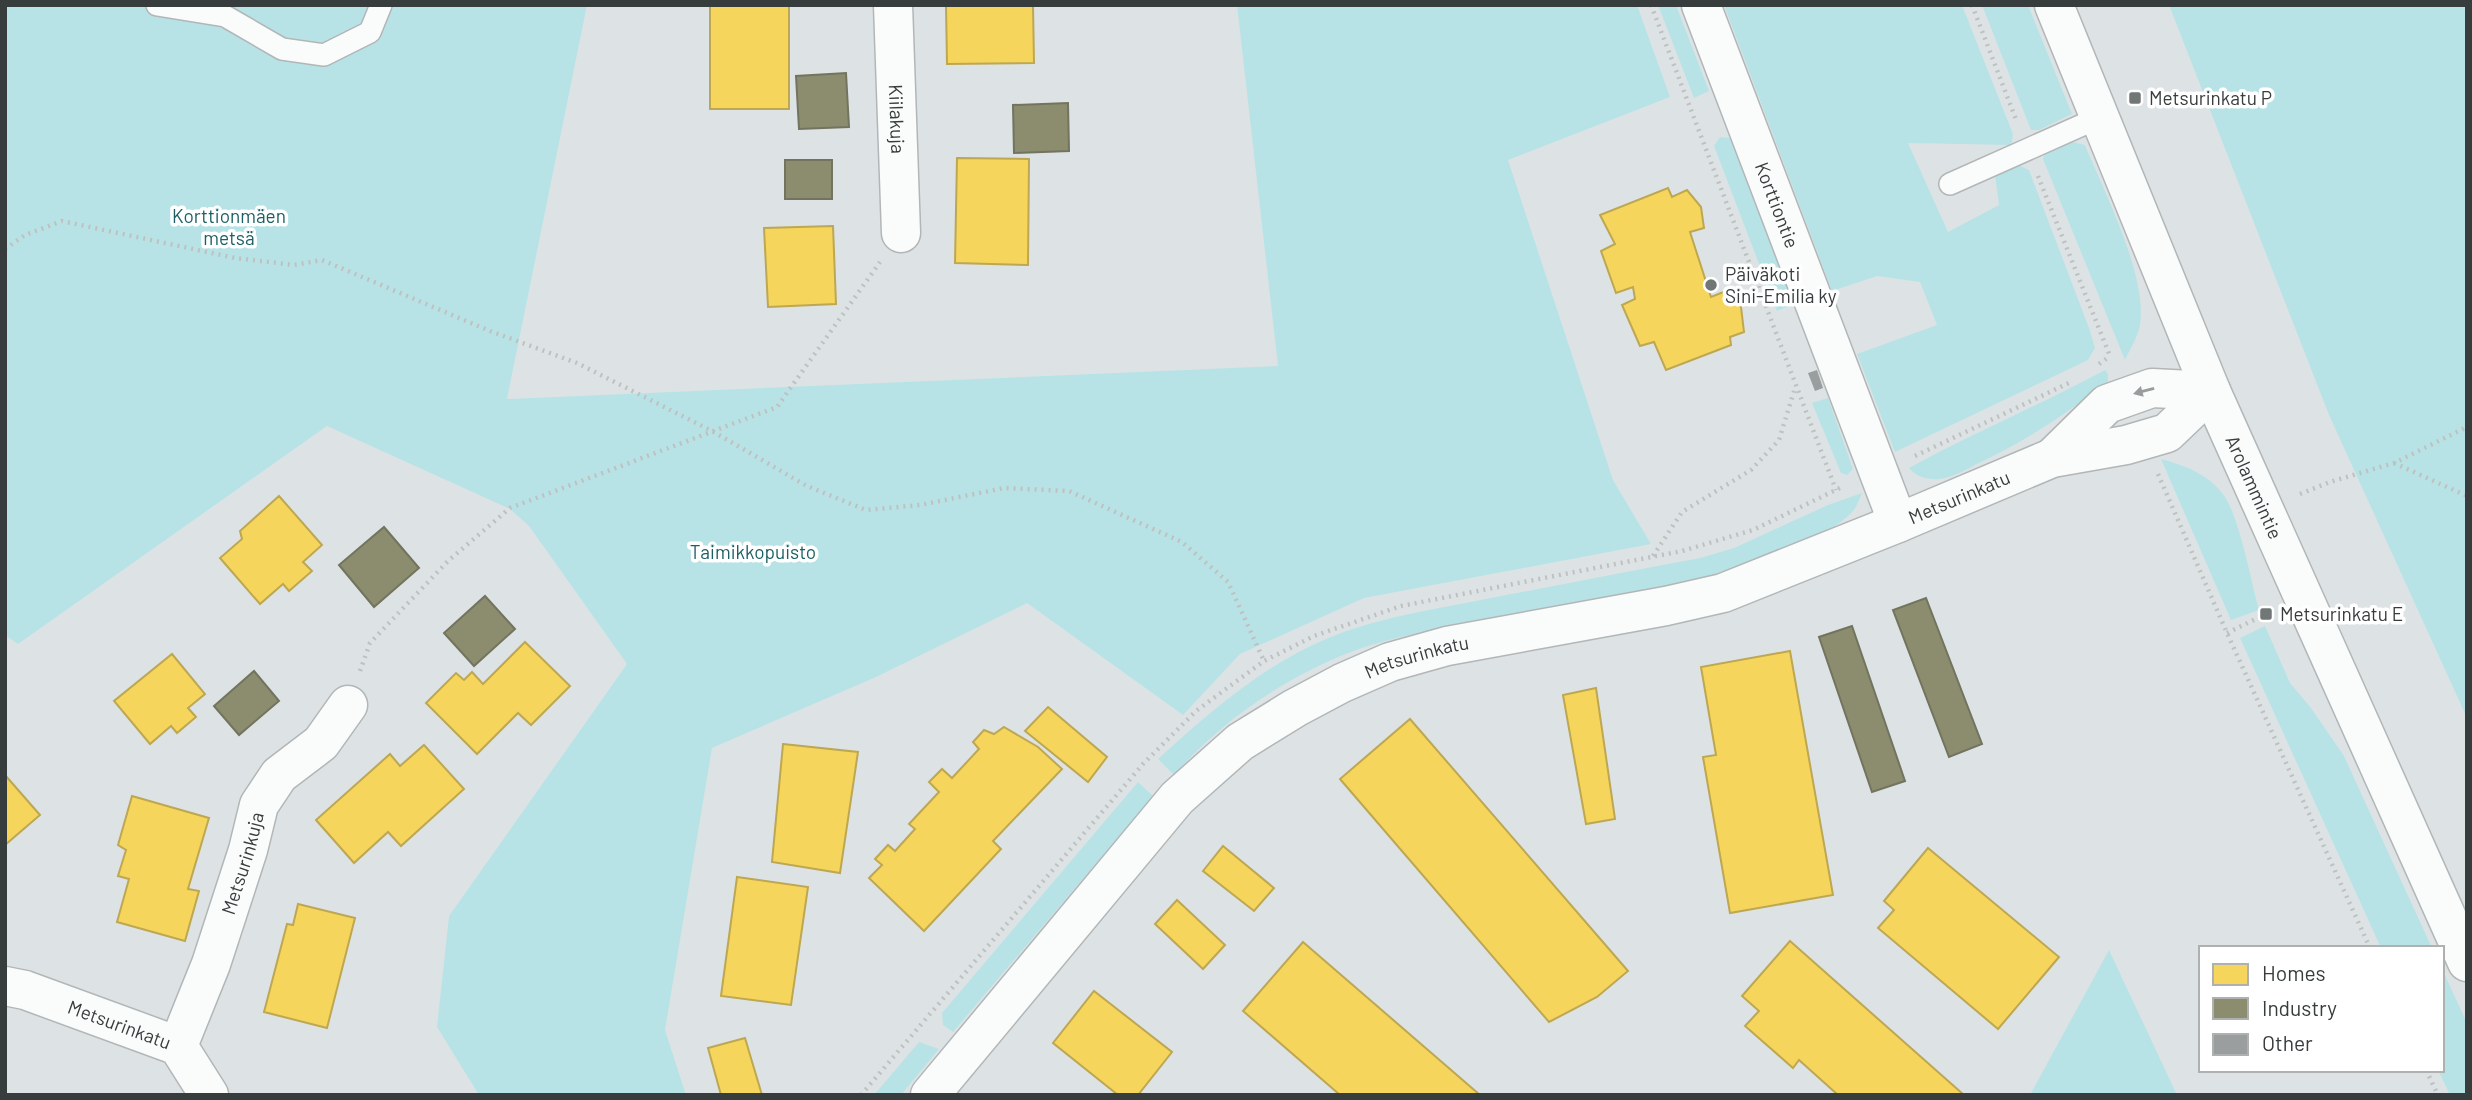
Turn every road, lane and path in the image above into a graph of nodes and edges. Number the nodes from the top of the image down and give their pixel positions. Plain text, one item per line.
1 (157, 5) edge
2 (381, 5) edge
3 (893, 5) edge
4 (1651, 5) edge
5 (1701, 5) edge
6 (1972, 5) edge
7 (2054, 5) edge
8 (2098, 118) junction
9 (2028, 149) junction
10 (1950, 184) dead end
11 (901, 233) joint
12 (5, 249) edge
13 (1795, 387) junction
14 (2211, 391) junction
15 (2126, 396) junction
16 (2467, 427) edge
17 (712, 432) junction
18 (2143, 440) junction
19 (2052, 458) junction
20 (2394, 463) junction
21 (1836, 490) dead end
22 (2467, 496) edge
23 (2264, 510) junction
24 (1898, 523) junction
25 (1652, 557) dead end
26 (2266, 614) dead end
27 (2227, 633) junction
28 (1264, 661) dead end
29 (348, 705) joint
30 (2369, 946) edge
31 (2467, 962) edge
32 (5, 986) edge
33 (178, 1046) junction
34 (2427, 1072) edge
35 (939, 1092) edge
36 (209, 1095) edge
37 (2438, 1095) edge

1 - 2 lane
3 - 11 street, Kiilakuja
4 - 13 path
5 - 24 street, Korttiontie
6 - 9 path
7 - 8 street, Arolammintie
8 - 9 lane
8 - 14 street, Arolammintie
9 - 10 lane
9 - 15 path
11 - 17 path
12 - 17 path
13 - 21 path
13 - 25 path
14 -> 15 street, Metsurinkatu
14 - 18 street, Metsurinkatu
14 - 23 street, Arolammintie
15 - 19 street, Metsurinkatu
16 - 20 path
17 - 28 path
17 - 29 path
18 - 19 street, Metsurinkatu
18 - 27 path
19 - 24 street, Metsurinkatu
20 - 22 path
20 - 23 path
23 - 31 street, Arolammintie
24 - 35 street, Metsurinkatu
26 - 27 path
27 - 30 path
29 - 33 street, Metsurinkuja
32 - 33 street, Metsurinkatu
33 - 36 street, Metsurinkatu
34 - 37 path

